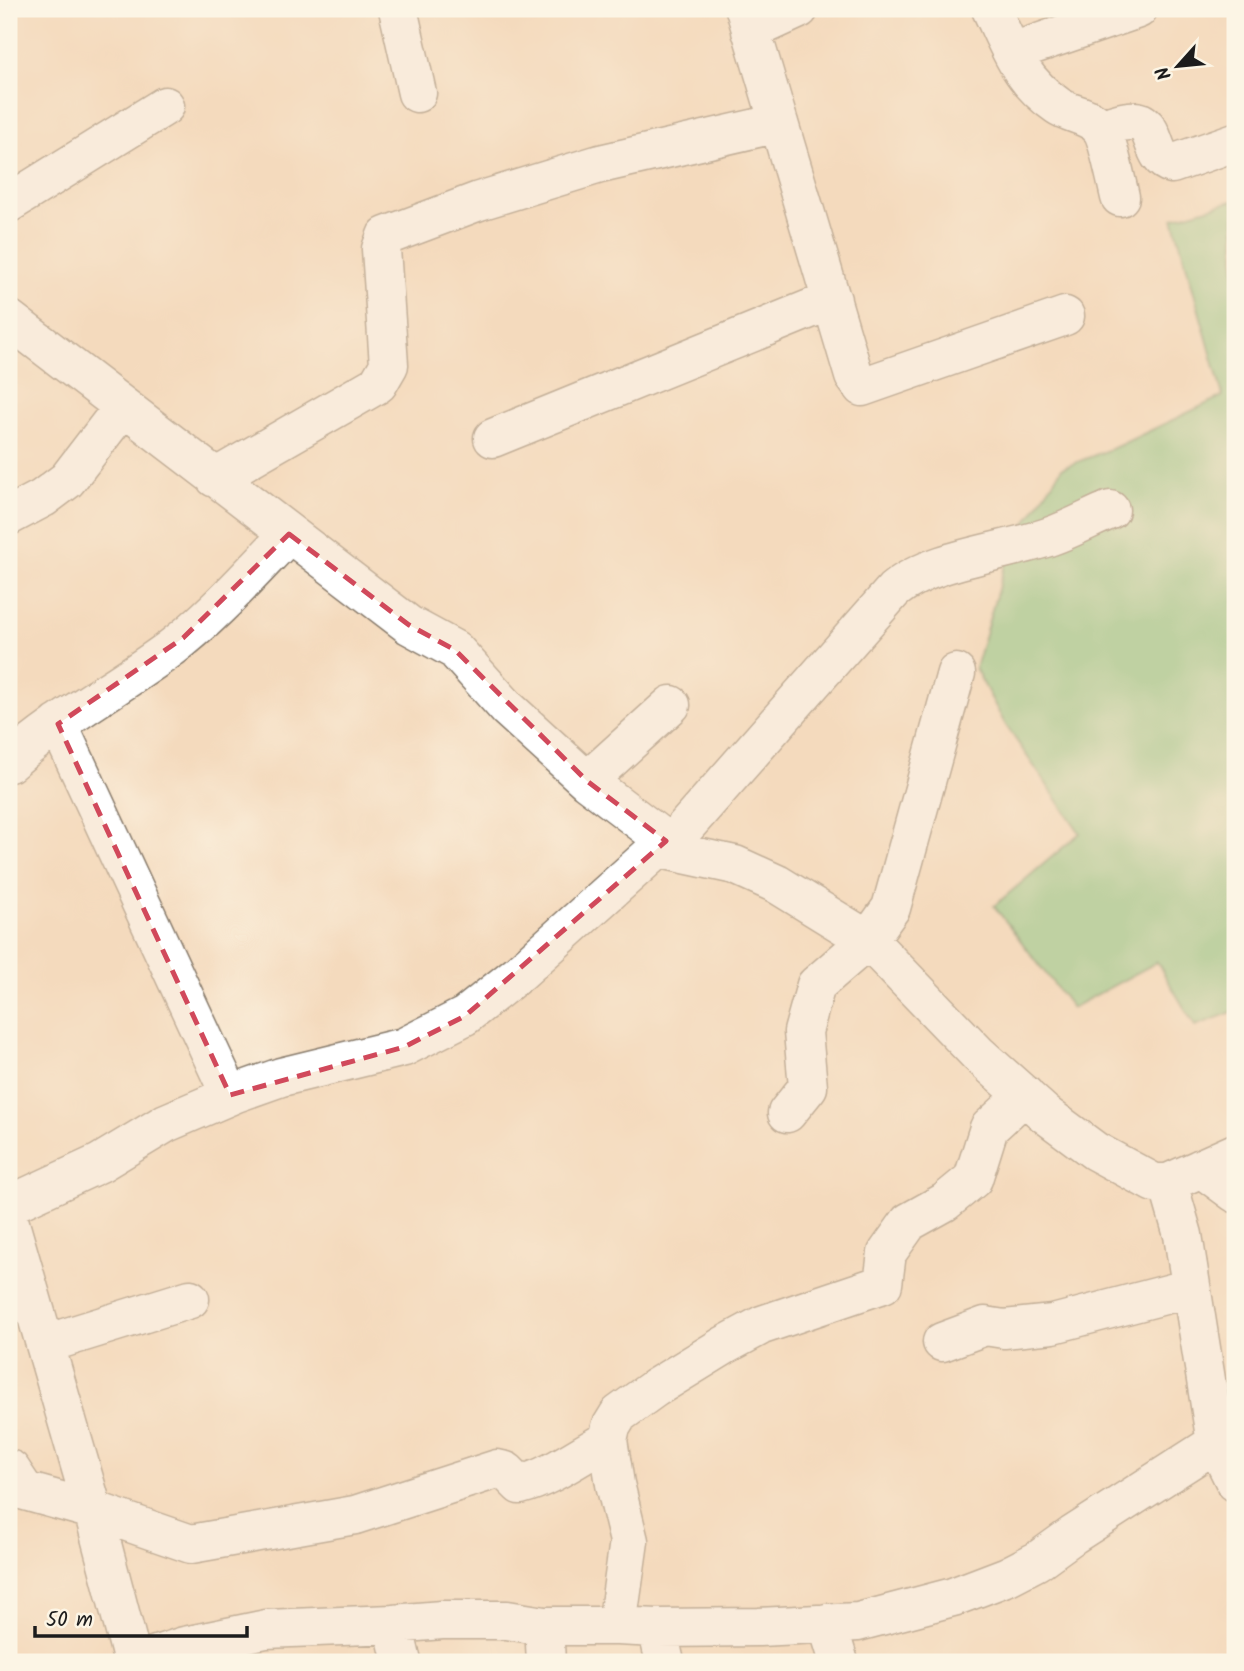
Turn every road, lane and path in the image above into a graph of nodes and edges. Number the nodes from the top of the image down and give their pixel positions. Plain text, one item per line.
1 (398, 9) edge
2 (799, 9) edge
3 (991, 9) edge
4 (1138, 9) edge
5 (748, 20) edge
6 (1012, 52) junction
7 (417, 93) dead end
8 (164, 106) dead end
9 (779, 123) junction
10 (1101, 129) junction
11 (1235, 142) edge
12 (1120, 197) dead end
13 (9, 203) edge
14 (832, 300) junction
15 (1065, 316) dead end
16 (9, 319) edge
17 (123, 407) junction
18 (493, 438) dead end
19 (215, 478) junction
20 (1110, 510) dead end
21 (9, 516) edge
22 (289, 534) junction
23 (956, 673) dead end
24 (671, 705) dead end
25 (58, 724) junction
26 (9, 763) edge
27 (587, 781) junction
28 (666, 845) junction
29 (867, 940) junction
30 (230, 1095) junction
31 (1025, 1095) junction
32 (787, 1113) dead end
33 (1235, 1153) edge
34 (1185, 1175) junction
35 (1235, 1193) edge
36 (9, 1205) edge
37 (9, 1220) edge
38 (1191, 1288) junction
39 (190, 1298) dead end
40 (942, 1342) dead end
41 (45, 1344) junction
42 (608, 1440) junction
43 (1216, 1443) junction
44 (9, 1470) edge
45 (1235, 1482) edge
46 (93, 1510) junction
47 (827, 1623) junction
48 (393, 1624) junction
49 (617, 1626) junction
50 (545, 1644) edge
51 (661, 1645) edge
52 (134, 1662) edge
53 (402, 1662) edge
54 (839, 1662) edge

1 - 7 street
2 - 5 street
3 - 6 street
4 - 6 street
5 - 9 street
6 - 10 street
8 - 13 street
9 - 14 street
9 - 19 street
10 - 11 street
10 - 12 street
14 - 15 street
14 - 18 street
16 - 17 street
17 - 19 street
17 - 21 street
19 - 22 street
20 - 28 street
22 - 25 street
22 - 27 street
23 - 29 street
24 - 27 street
25 - 26 street
25 - 30 street
27 - 28 street
28 - 29 street
28 - 30 street
29 - 31 street
29 - 32 street
30 - 36 street
31 - 34 street
31 - 42 street
33 - 34 street
34 - 35 street
34 - 38 street
37 - 41 street
38 - 40 street
38 - 43 street
39 - 41 street
41 - 46 street
42 - 46 street
42 - 49 street
43 - 45 street
43 - 47 street
44 - 46 street
46 - 52 street
47 - 51 street
47 - 54 street
48 - 50 street
48 - 52 street
48 - 53 street
49 - 50 street
49 - 51 street

